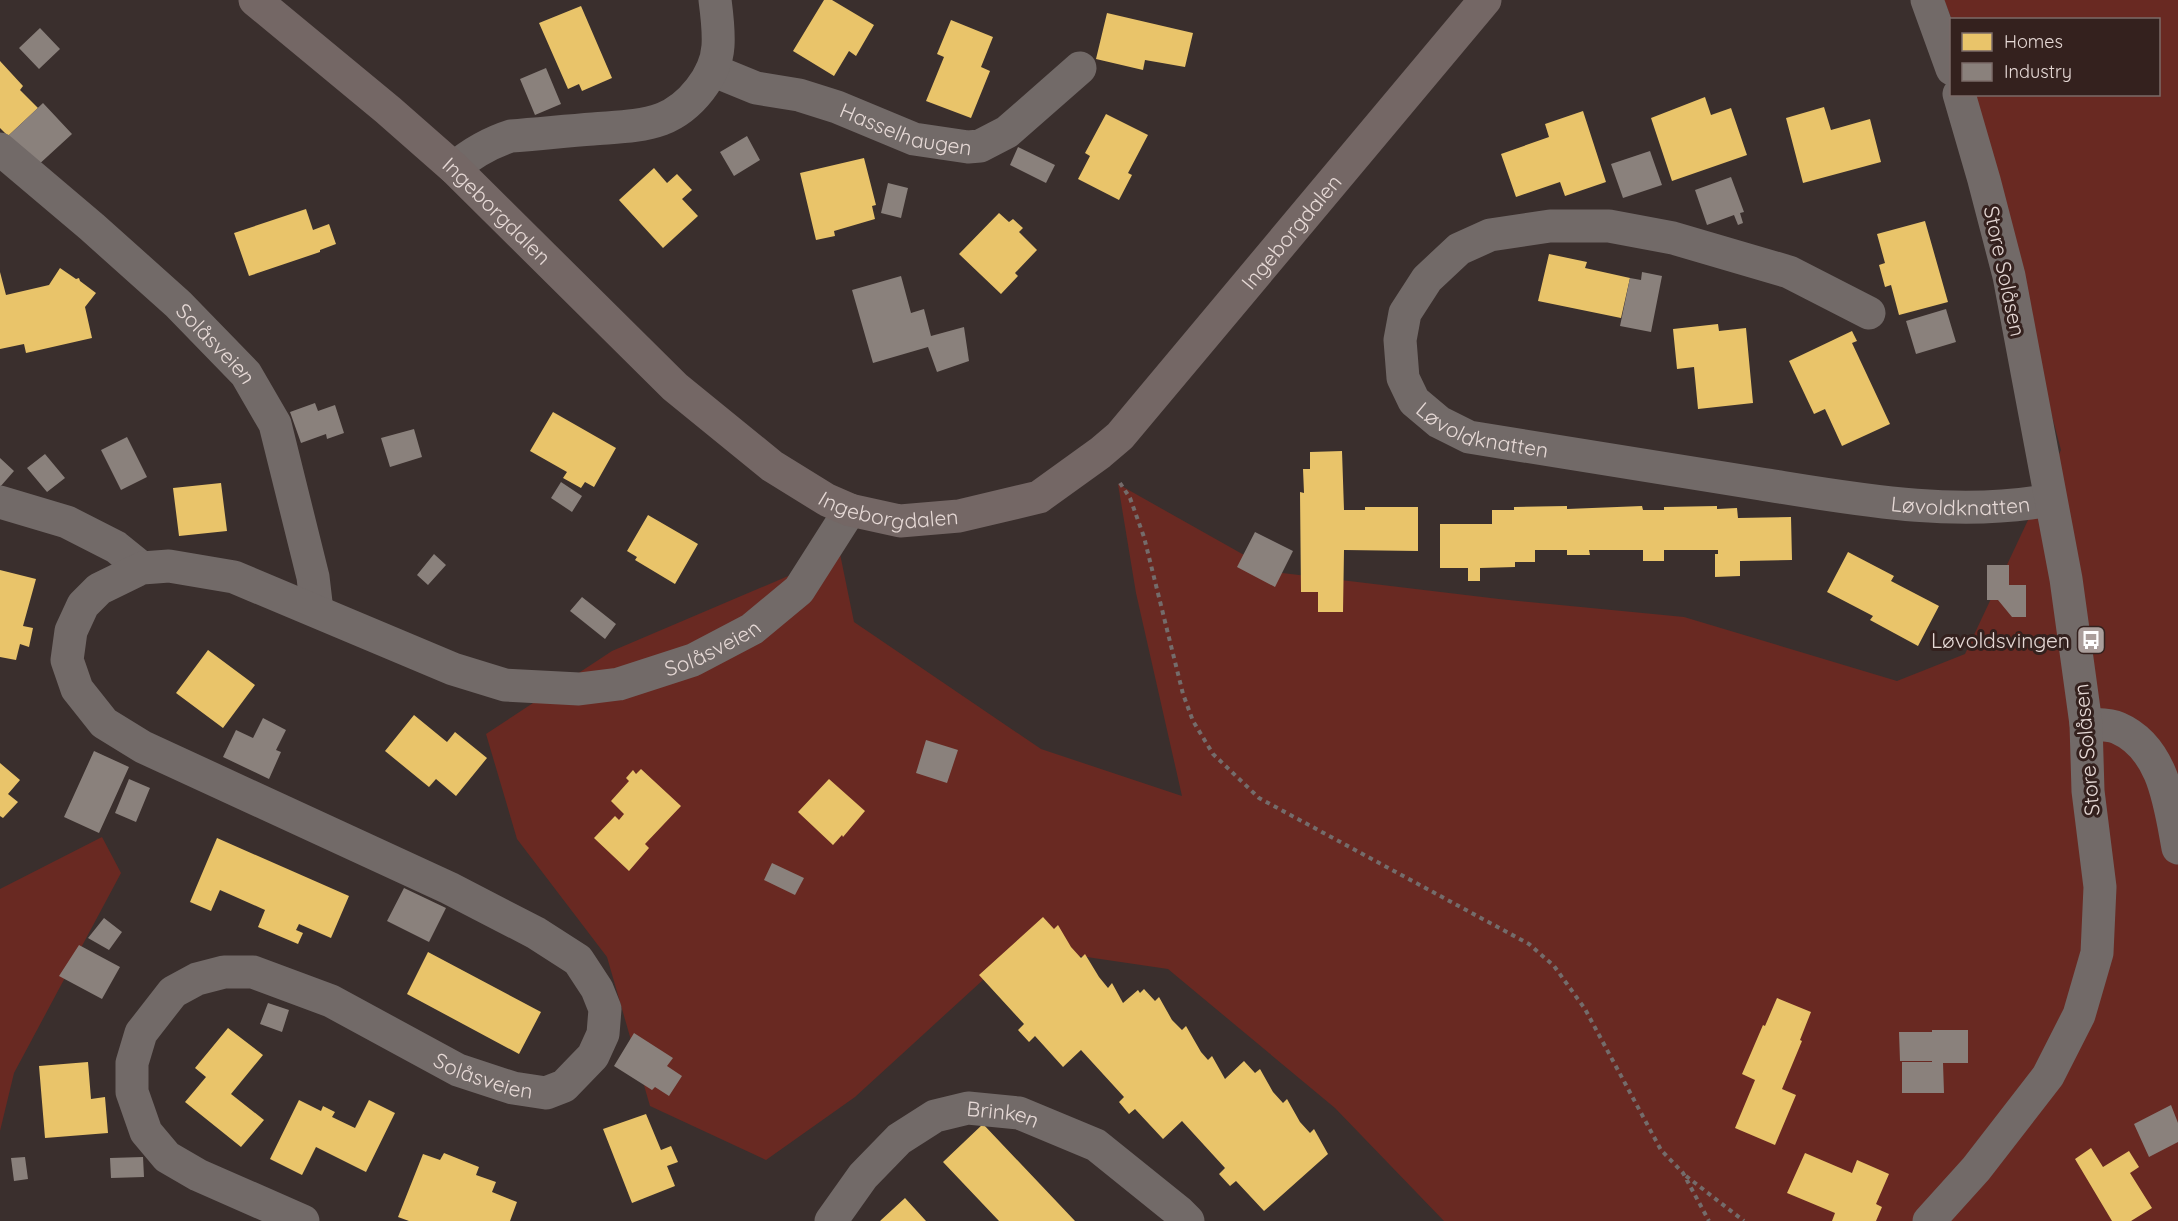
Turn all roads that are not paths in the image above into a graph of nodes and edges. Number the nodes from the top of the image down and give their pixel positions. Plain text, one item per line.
1 (255, 0) edge
2 (715, 0) edge
3 (1485, 0) edge
4 (1927, 0) edge
5 (1950, 63) edge
6 (1080, 68) dead end
7 (712, 70) junction
8 (1960, 96) edge
9 (0, 149) edge
10 (454, 168) junction
11 (1869, 313) dead end
12 (2050, 500) junction
13 (0, 502) edge
14 (850, 510) junction
15 (142, 568) junction
16 (317, 611) junction
17 (2086, 724) junction
18 (2178, 848) edge
19 (303, 1221) edge
20 (831, 1221) edge
21 (1188, 1221) edge
22 (1929, 1221) edge

1 - 10 main road, Ingeborgdalen
2 - 7 street
3 - 14 main road, Ingeborgdalen
4 - 5 street
6 - 7 street, Hasselhaugen
7 - 10 street
8 - 12 street, Store Solåsen
9 - 16 street, Solåsveien
10 - 14 main road, Ingeborgdalen
11 - 12 street, Løvoldknatten
12 - 17 street, Store Solåsen
13 - 15 street
14 - 16 street, Solåsveien
15 - 16 street, Solåsveien
15 - 19 street, Solåsveien
17 - 18 street
17 - 22 street, Store Solåsen
20 - 21 street, Brinken

